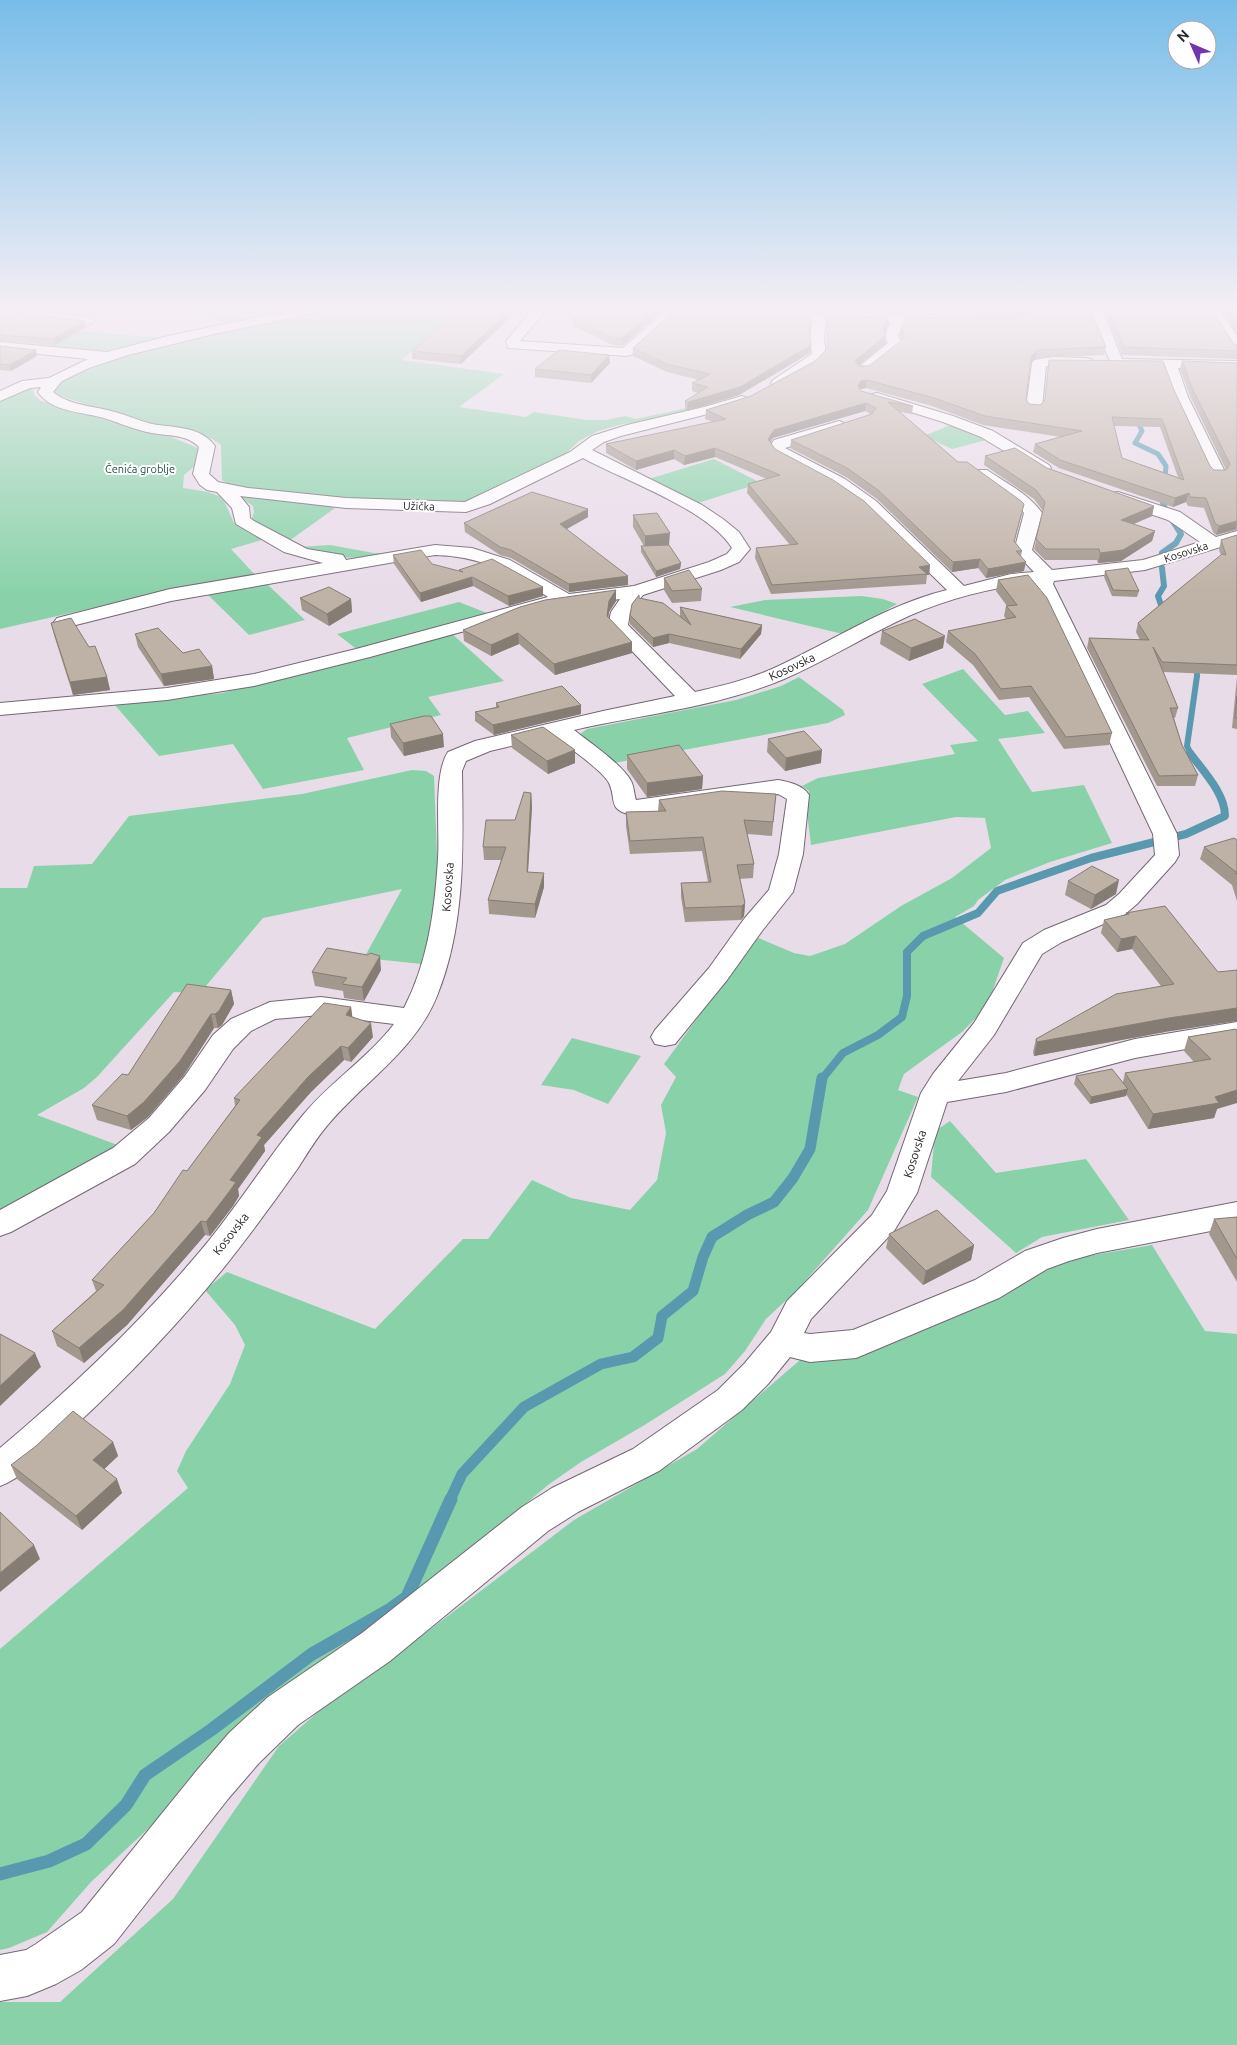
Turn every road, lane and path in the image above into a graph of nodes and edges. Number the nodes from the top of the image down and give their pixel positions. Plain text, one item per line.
1 (70, 404) edge
2 (731, 404) edge
3 (900, 404) edge
4 (1034, 404) edge
5 (1185, 404) edge
6 (1034, 408) edge
7 (856, 421) edge
8 (582, 451) junction
9 (974, 468) edge
10 (1218, 474) edge
11 (1059, 475) edge
12 (222, 488) junction
13 (1104, 492) edge
14 (1237, 536) edge
15 (1213, 544) junction
16 (371, 561) junction
17 (1045, 576) junction
18 (636, 592) junction
19 (960, 592) junction
20 (564, 599) junction
21 (64, 622) edge
22 (689, 698) junction
23 (0, 709) edge
24 (557, 728) junction
25 (414, 1018) junction
26 (1237, 1031) edge
27 (665, 1037) dead end
28 (935, 1093) junction
29 (1237, 1214) edge
30 (0, 1224) edge
31 (783, 1342) junction
32 (0, 1470) edge
33 (0, 1978) edge

1 - 12 street, Užička
2 - 8 street, Užička
3 - 11 street
4 - 6 street
5 - 10 street
7 - 19 street
8 - 12 street, Užička
8 - 18 street
9 - 17 street
12 - 16 street
13 - 15 street
14 - 15 street, Kosovska
15 - 17 street, Kosovska
16 - 20 street
16 - 21 street
17 - 19 street, Kosovska
17 - 28 street, Kosovska
18 - 20 street
18 - 22 street
19 - 22 street, Kosovska
20 - 23 street
22 - 24 street, Kosovska
24 - 25 street, Kosovska
24 - 27 street
25 - 30 street
25 - 32 street, Kosovska
26 - 28 street
28 - 31 street, Kosovska
29 - 31 street
31 - 33 street, Kosovska

